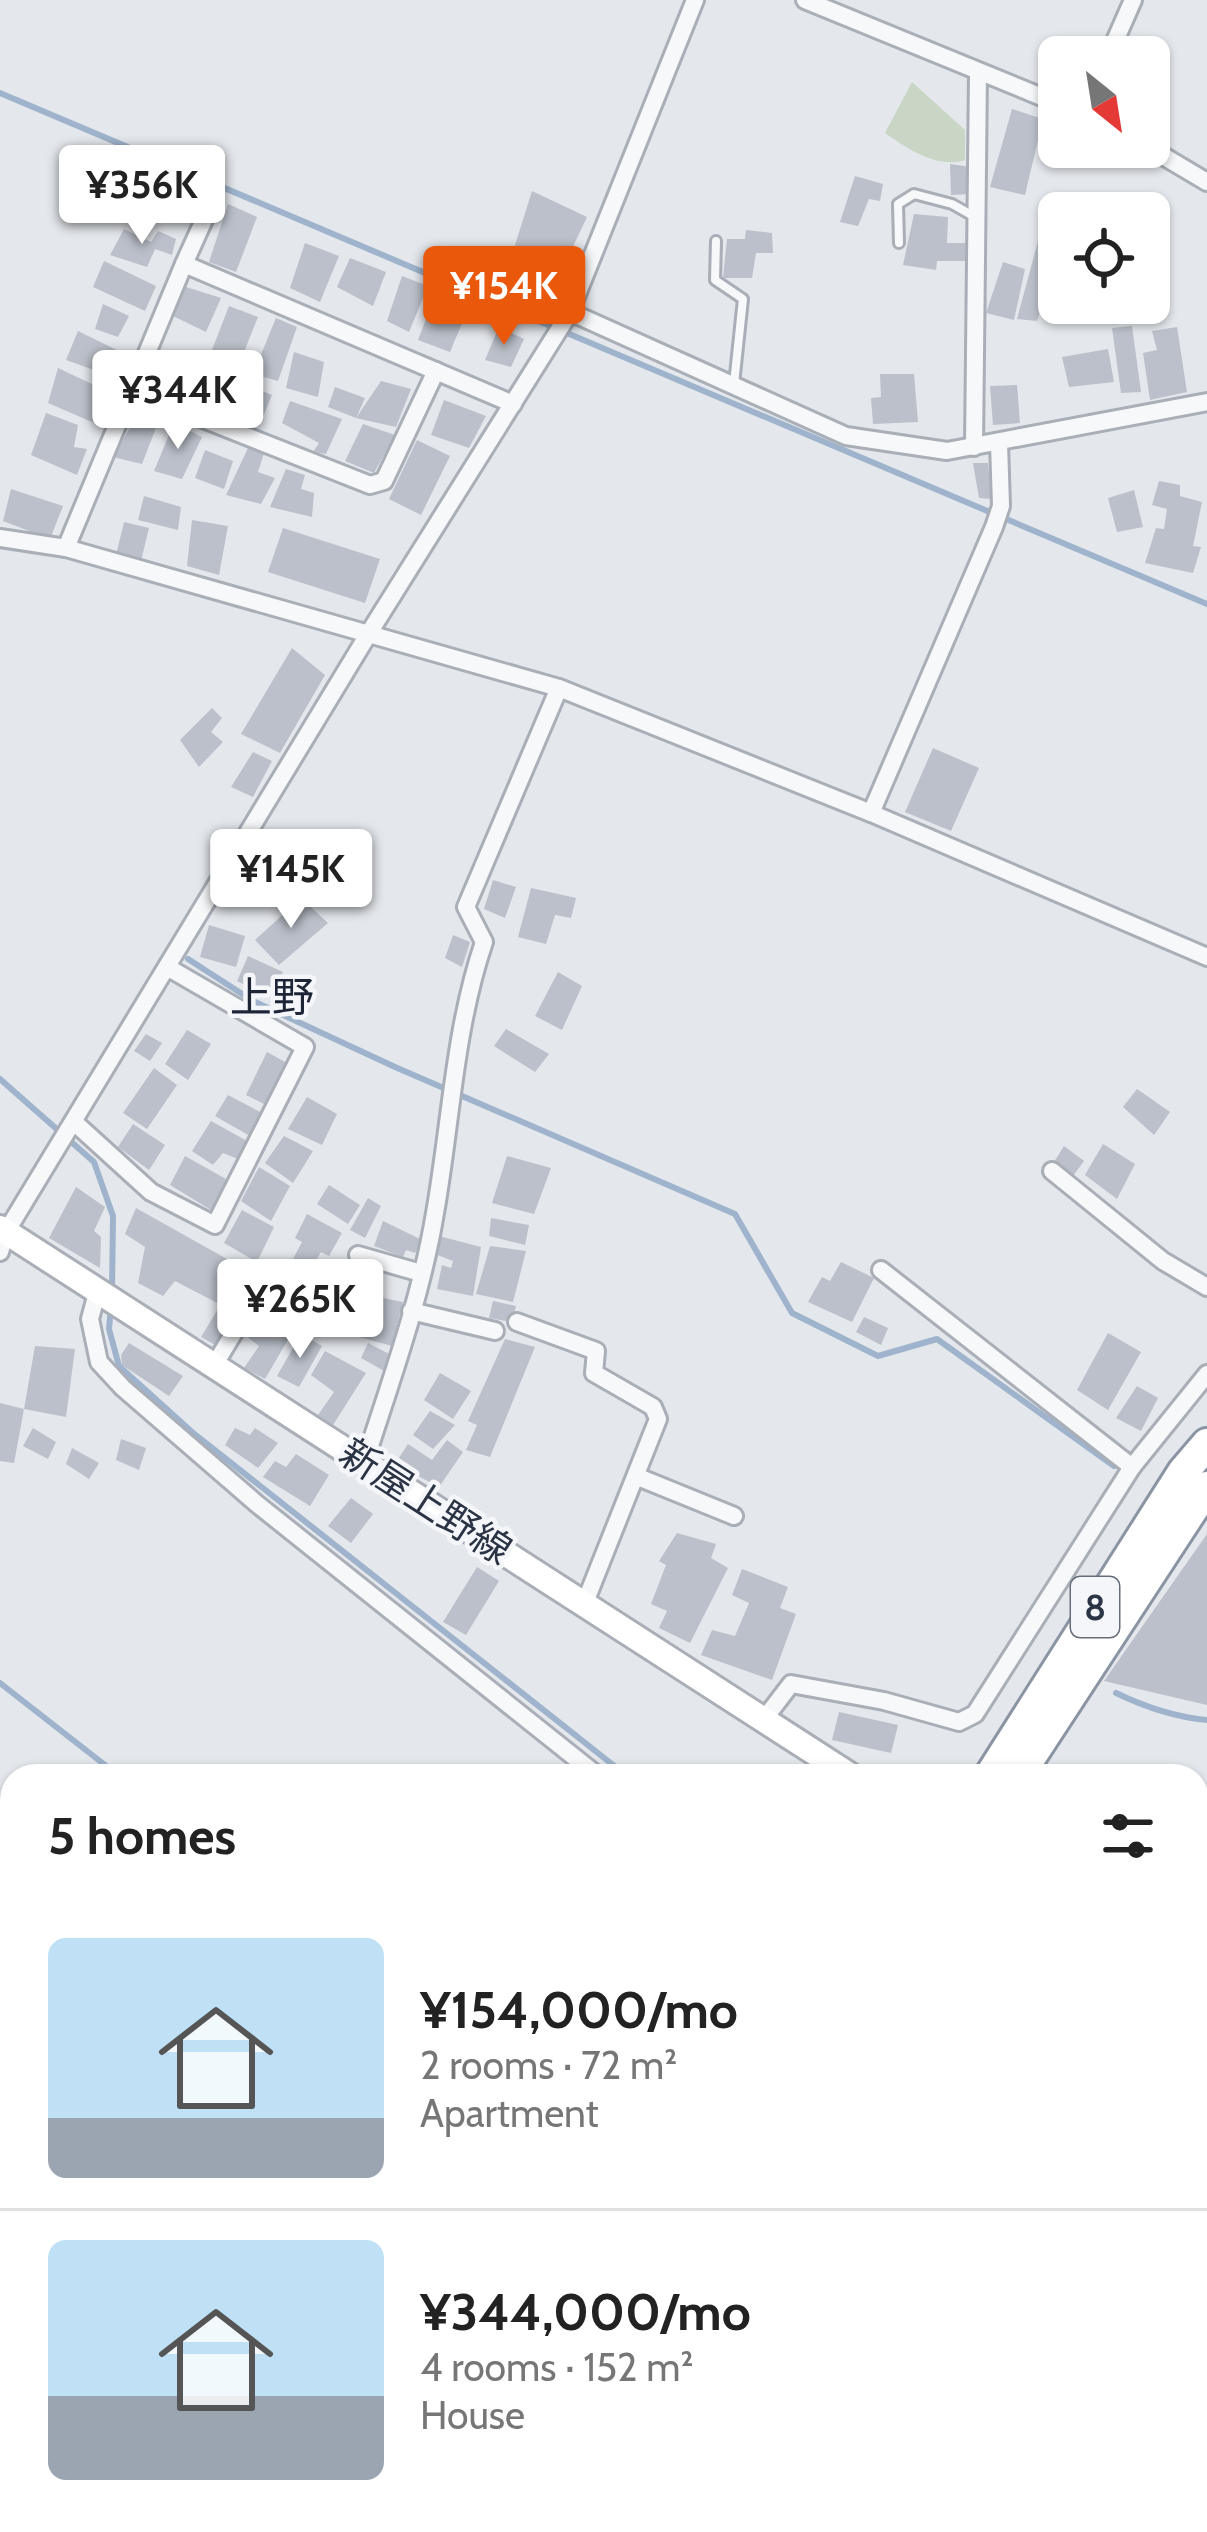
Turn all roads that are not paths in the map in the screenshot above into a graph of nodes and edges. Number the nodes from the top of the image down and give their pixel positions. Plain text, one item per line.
1 (695, 0) edge
2 (805, 0) edge
3 (1133, 0) edge
4 (1117, 36) edge
5 (978, 72) junction
6 (1038, 96) edge
7 (1170, 160) edge
8 (1207, 182) edge
9 (212, 202) dead end
10 (976, 218) junction
11 (716, 241) dead end
12 (898, 243) dead end
13 (184, 264) junction
14 (570, 312) junction
15 (436, 371) junction
16 (734, 386) junction
17 (130, 390) junction
18 (1207, 402) edge
19 (513, 404) junction
20 (999, 443) junction
21 (974, 447) junction
22 (0, 538) edge
23 (67, 548) junction
24 (369, 633) junction
25 (559, 688) junction
26 (871, 812) junction
27 (1207, 957) edge
28 (167, 967) junction
29 (74, 1121) junction
30 (1052, 1171) dead end
31 (2, 1238) edge
32 (358, 1256) dead end
33 (881, 1270) dead end
34 (421, 1273) junction
35 (1207, 1286) edge
36 (97, 1292) junction
37 (251, 1304) dead end
38 (411, 1311) junction
39 (517, 1322) dead end
40 (495, 1331) dead end
41 (215, 1364) junction
42 (1207, 1374) edge
43 (1207, 1444) edge
44 (364, 1461) junction
45 (1132, 1466) junction
46 (638, 1477) junction
47 (1207, 1487) edge
48 (734, 1516) dead end
49 (584, 1605) junction
50 (765, 1718) junction
51 (583, 1764) edge
52 (832, 1764) edge
53 (998, 1764) edge
54 (1026, 1764) edge

1 - 14 street
2 - 5 street
3 - 4 street
5 - 6 street
5 - 10 street
7 - 8 street
9 - 13 street
10 - 12 lane
10 - 21 street
11 - 16 lane
13 - 15 street
13 - 17 street
14 - 16 street
14 - 19 street
15 - 17 street
15 - 19 street
16 - 21 street
17 - 23 street
18 - 20 street
19 - 24 street
20 - 21 street
20 - 26 street
22 - 23 street
23 - 24 street
24 - 25 street
24 - 28 street
25 - 26 street
25 - 34 street
26 - 27 street
28 - 29 street
28 - 29 street
29 - 31 street
30 - 35 street
31 - 36 main road, 新屋上野線
32 - 34 street
33 - 45 street
34 - 38 street
36 - 41 main road, 新屋上野線
36 - 51 street
37 - 41 street
38 - 40 street
38 - 44 street
39 - 46 street
41 - 44 main road, 新屋上野線
42 - 45 street
43 - 53 highway, 8
44 - 49 main road, 新屋上野線
45 - 50 street
46 - 48 street
46 - 49 street
47 - 54 highway, 8
49 - 50 main road, 新屋上野線
50 - 52 main road, 新屋上野線

